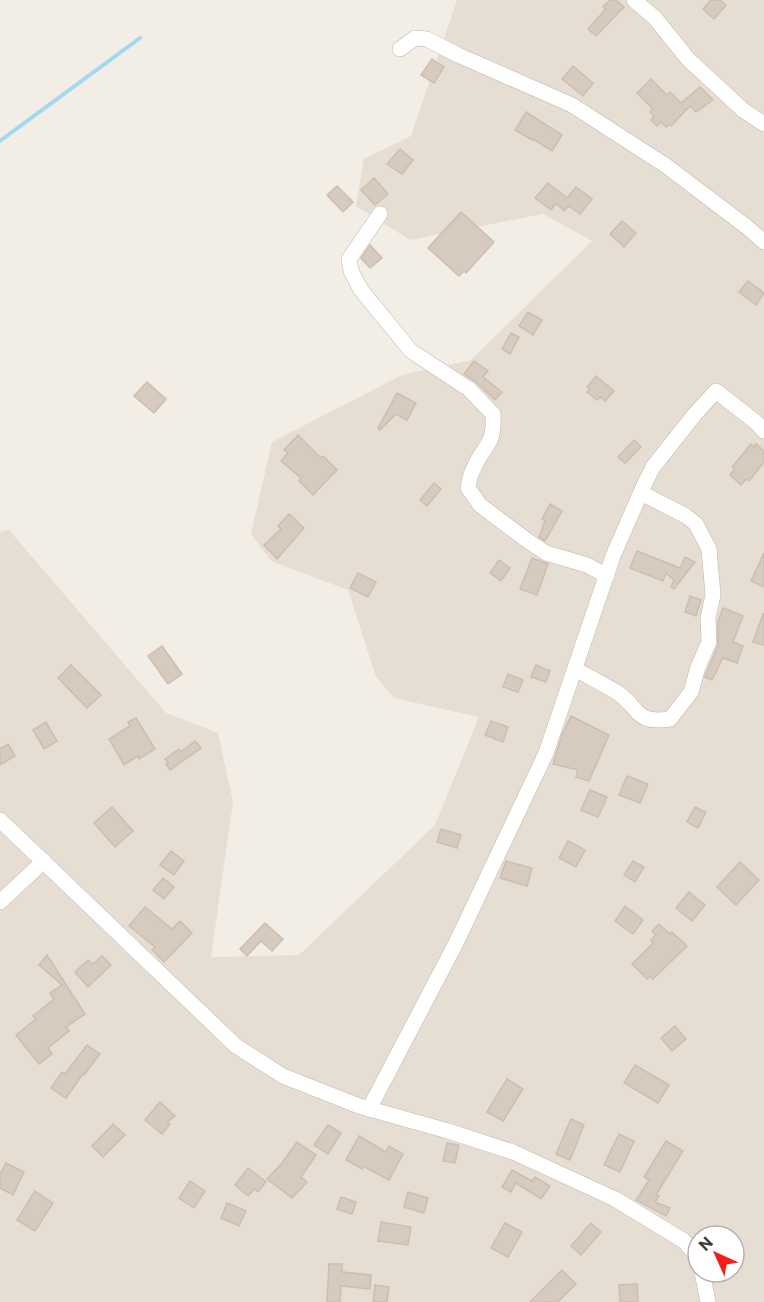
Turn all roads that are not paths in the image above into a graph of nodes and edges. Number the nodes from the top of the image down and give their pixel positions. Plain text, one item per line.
1 (634, 0) edge
2 (400, 49) dead end
3 (764, 124) edge
4 (380, 214) dead end
5 (764, 242) edge
6 (764, 431) edge
7 (641, 493) junction
8 (607, 576) junction
9 (575, 669) junction
10 (0, 820) edge
11 (44, 861) junction
12 (0, 902) edge
13 (369, 1109) junction
14 (686, 1243) edge
15 (704, 1284) edge
16 (708, 1302) edge

1 - 3 street
2 - 5 street
4 - 8 street
6 - 7 street
7 - 8 street
7 - 9 street
8 - 9 street
9 - 13 street
10 - 11 street
11 - 12 street
11 - 13 street
13 - 14 street
15 - 16 street

